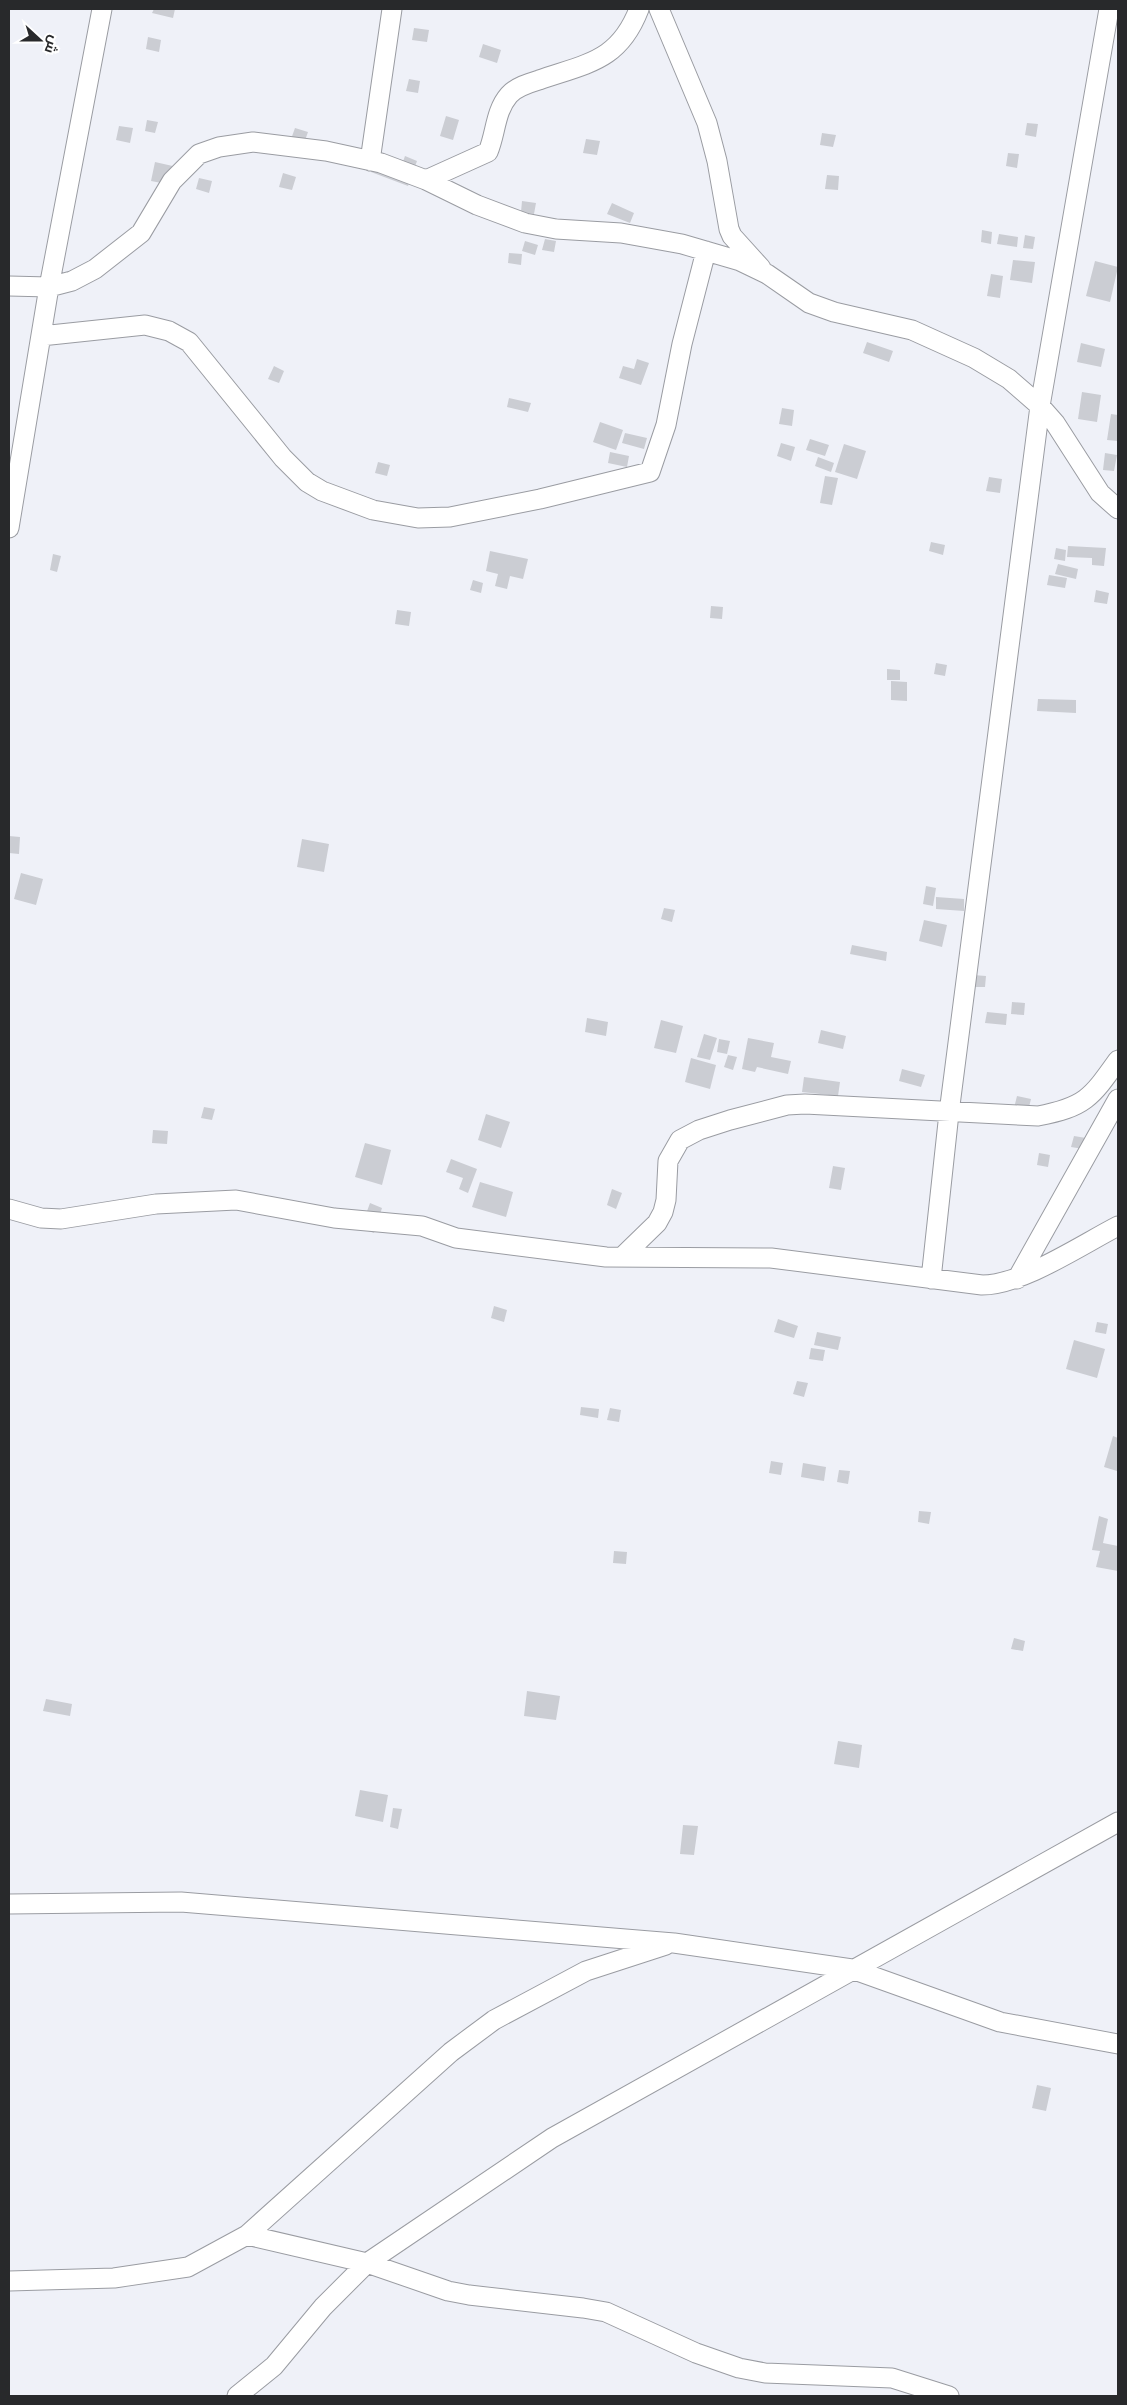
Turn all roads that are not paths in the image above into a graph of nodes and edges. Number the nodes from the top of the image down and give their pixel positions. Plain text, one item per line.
1 (102, 9) edge
2 (392, 9) edge
3 (639, 9) edge
4 (659, 9) edge
5 (1109, 9) edge
6 (370, 161) junction
7 (426, 180) junction
8 (706, 252) junction
9 (767, 274) junction
10 (9, 286) edge
11 (49, 286) junction
12 (41, 336) junction
13 (1040, 406) junction
14 (1118, 509) edge
15 (9, 528) edge
16 (1118, 1060) edge
17 (1118, 1099) edge
18 (949, 1113) junction
19 (9, 1209) edge
20 (1118, 1226) edge
21 (622, 1257) junction
22 (931, 1278) junction
23 (1018, 1279) junction
24 (1118, 1822) edge
25 (9, 1904) edge
26 (674, 1943) junction
27 (852, 1969) junction
28 (1118, 2044) edge
29 (247, 2235) junction
30 (367, 2263) junction
31 (9, 2281) edge
32 (237, 2396) edge
33 (949, 2396) edge

1 - 11 street
2 - 6 street
3 - 7 street
4 - 9 street
5 - 13 street
6 - 7 street
6 - 11 street
7 - 8 street
8 - 9 street
8 - 12 street
9 - 13 street
10 - 11 street
11 - 12 street
12 - 15 street
13 - 14 street
13 - 18 street
16 - 18 street
17 - 23 street
18 - 21 street
18 - 22 street
19 - 21 street
20 - 23 street
21 - 22 street
22 - 23 street
24 - 27 street
25 - 26 street
26 - 27 street
26 - 29 street
27 - 28 street
27 - 30 street
29 - 30 street
29 - 31 street
30 - 32 street
30 - 33 street

